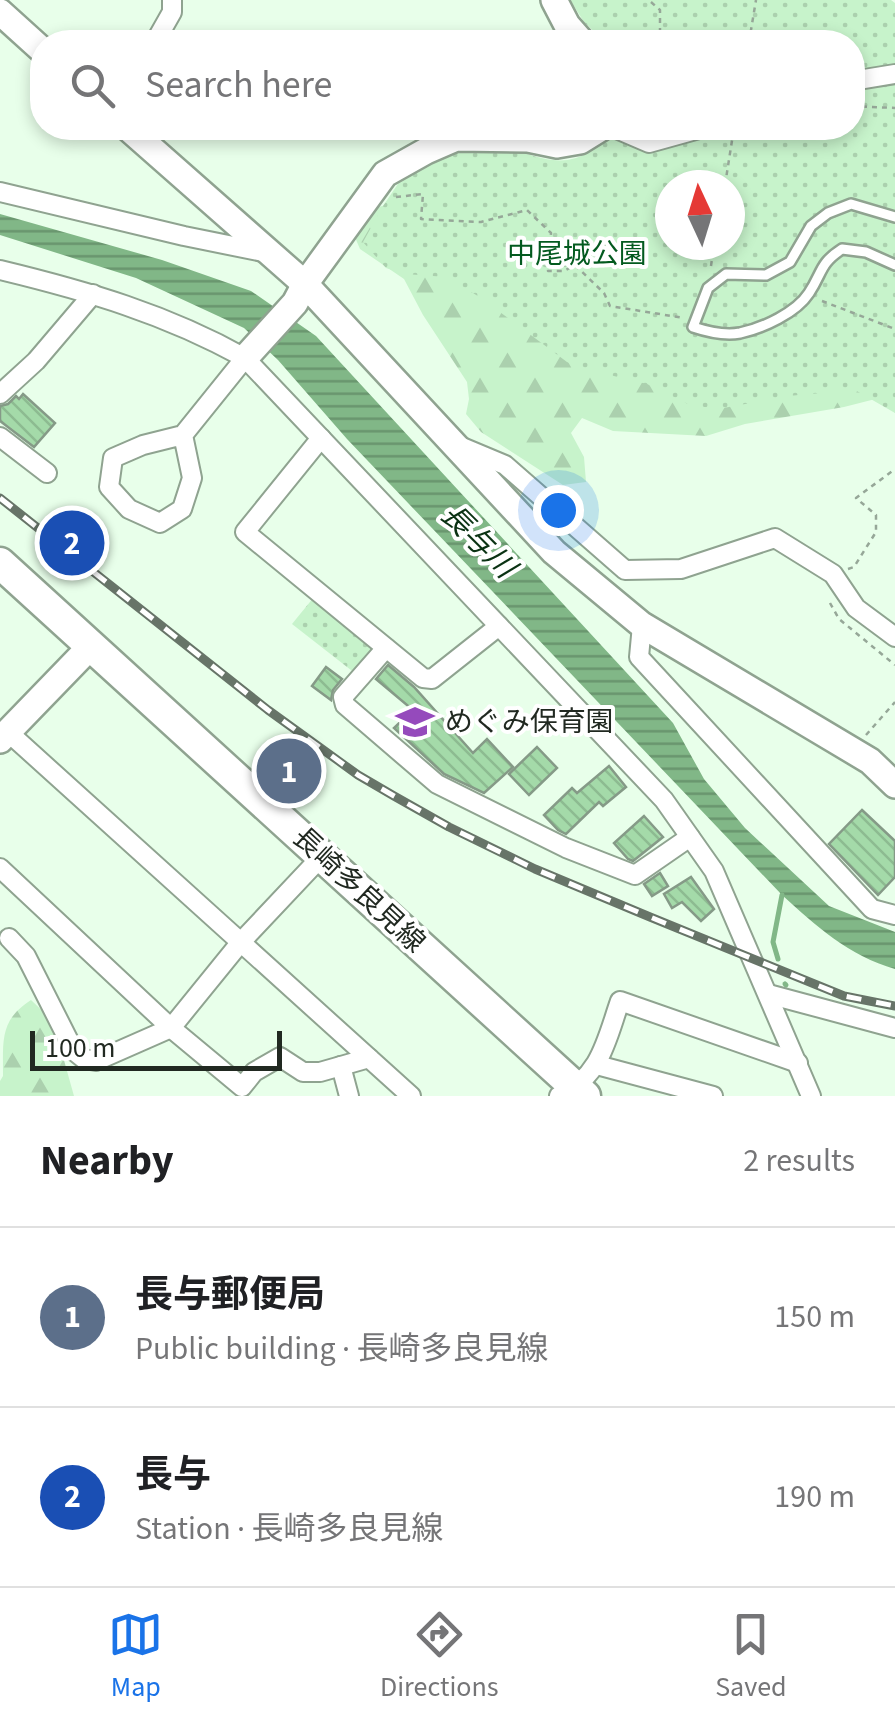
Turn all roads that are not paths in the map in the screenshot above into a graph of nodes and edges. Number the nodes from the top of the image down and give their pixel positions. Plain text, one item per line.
1 (172, 0) edge
2 (554, 0) edge
3 (2, 17) edge
4 (162, 30) edge
5 (572, 30) edge
6 (30, 40) edge
7 (895, 74) edge
8 (865, 79) edge
9 (149, 140) edge
10 (452, 140) edge
11 (533, 140) edge
12 (583, 140) edge
13 (0, 192) edge
14 (895, 217) edge
15 (269, 253) junction
16 (895, 265) edge
17 (0, 270) edge
18 (300, 293) junction
19 (93, 294) junction
20 (245, 358) junction
21 (0, 394) edge
22 (184, 435) junction
23 (0, 437) edge
24 (321, 438) junction
25 (454, 444) junction
26 (48, 473) dead end
27 (0, 563) edge
28 (642, 625) junction
29 (499, 626) junction
30 (895, 637) edge
31 (91, 646) junction
32 (386, 648) junction
33 (4, 736) edge
34 (895, 785) edge
35 (690, 837) junction
36 (322, 856) junction
37 (0, 868) edge
38 (895, 915) edge
39 (10, 938) dead end
40 (240, 943) junction
41 (768, 994) junction
42 (172, 1028) junction
43 (895, 1028) edge
44 (369, 1058) junction
45 (798, 1062) junction
46 (597, 1065) junction
47 (341, 1066) junction
48 (242, 1092) edge
49 (573, 1094) edge
50 (349, 1096) edge
51 (411, 1096) edge
52 (713, 1096) edge
53 (811, 1096) edge

1 - 4 street
2 - 5 street
3 - 6 street
7 - 8 street
9 - 15 street
10 - 18 street
11 - 12 street
13 - 15 street
14 - 16 lane
15 - 18 street
17 - 19 street
18 - 20 street
18 - 25 street
19 - 20 street
19 - 21 street
20 - 22 street
20 - 24 street
22 - 22 street
23 - 26 street
24 - 29 street
24 - 32 street
25 - 28 street
25 - 30 street
27 - 31 main road, 長崎多良見線
28 - 34 street
28 - 38 street
29 - 32 street
29 - 35 street
31 - 33 street
31 - 36 main road, 長崎多良見線
32 - 35 street
33 - 40 street
35 - 41 street
36 - 40 street
36 - 49 main road, 長崎多良見線
37 - 42 street
39 - 42 street
40 - 42 street
40 - 44 street
41 - 43 street
41 - 45 street
42 - 48 street
44 - 47 street
44 - 51 street
45 - 46 street
45 - 53 street
46 - 49 street
46 - 52 street
47 - 48 street
47 - 50 street

